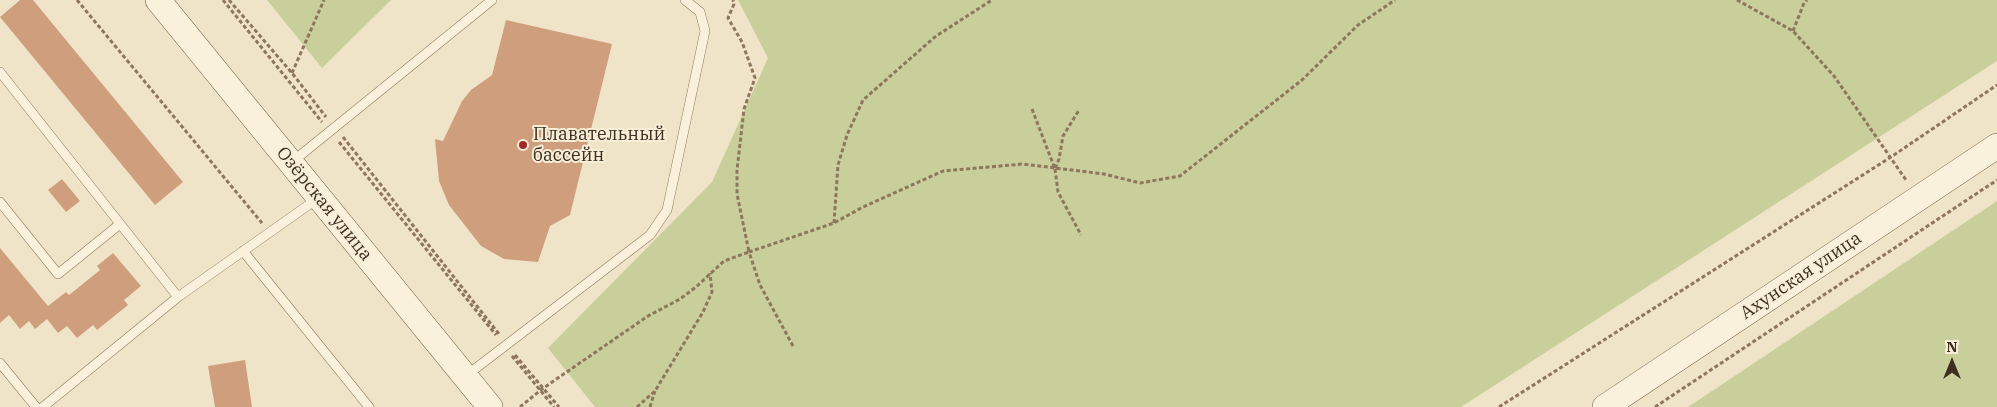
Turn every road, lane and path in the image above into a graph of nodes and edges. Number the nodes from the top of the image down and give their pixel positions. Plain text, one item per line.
1 (78, 0) edge
2 (158, 0) edge
3 (223, 0) edge
4 (229, 0) edge
5 (324, 0) edge
6 (492, 0) edge
7 (684, 0) edge
8 (733, 0) edge
9 (992, 0) edge
10 (1395, 0) edge
11 (1737, 0) edge
12 (1807, 0) edge
13 (1793, 31) junction
14 (0, 72) edge
15 (292, 73) junction
16 (1997, 85) edge
17 (1032, 109) dead end
18 (1079, 110) dead end
19 (332, 130) junction
20 (1997, 146) edge
21 (1891, 157) junction
22 (291, 163) junction
23 (1055, 169) junction
24 (1997, 180) edge
25 (319, 198) junction
26 (1918, 198) junction
27 (0, 202) edge
28 (834, 223) junction
29 (120, 224) junction
30 (269, 232) junction
31 (1081, 235) dead end
32 (243, 251) junction
33 (749, 252) junction
34 (710, 273) junction
35 (178, 297) junction
36 (506, 345) junction
37 (793, 346) dead end
38 (0, 363) edge
39 (465, 377) junction
40 (542, 388) junction
41 (655, 391) junction
42 (36, 407) edge
43 (43, 407) edge
44 (369, 407) edge
45 (490, 407) edge
46 (520, 407) edge
47 (554, 407) edge
48 (559, 407) edge
49 (637, 407) edge
50 (650, 407) edge
51 (1499, 407) edge
52 (1605, 407) edge
53 (1655, 407) edge

1 - 30 path
2 - 22 main road, Озёрская улица
3 - 19 path
4 - 15 path
5 - 15 path
6 - 19 lane
7 - 36 lane
8 - 33 path
9 - 28 path
10 - 23 path
11 - 13 path
12 - 13 path
13 - 21 path
14 - 29 lane
15 - 19 path
16 - 21 path
17 - 23 path
18 - 23 path
19 - 22 lane
19 - 36 path
19 - 36 path
20 - 26 main road, Ахунская улица
21 - 26 path
21 - 51 path
22 - 25 main road, Озёрская улица
23 - 28 path
23 - 31 path
24 - 53 path
25 - 30 lane
25 - 39 main road, Озёрская улица
26 - 52 main road, Ахунская улица
27 - 29 lane
28 - 33 path
29 - 35 lane
30 - 32 lane
32 - 35 lane
32 - 44 lane
33 - 34 path
33 - 37 path
34 - 40 path
34 - 41 path
35 - 43 lane
36 - 39 lane
36 - 40 path
36 - 47 path
38 - 42 lane
39 - 45 main road, Озёрская улица
40 - 46 path
40 - 48 path
41 - 49 path
41 - 50 path

